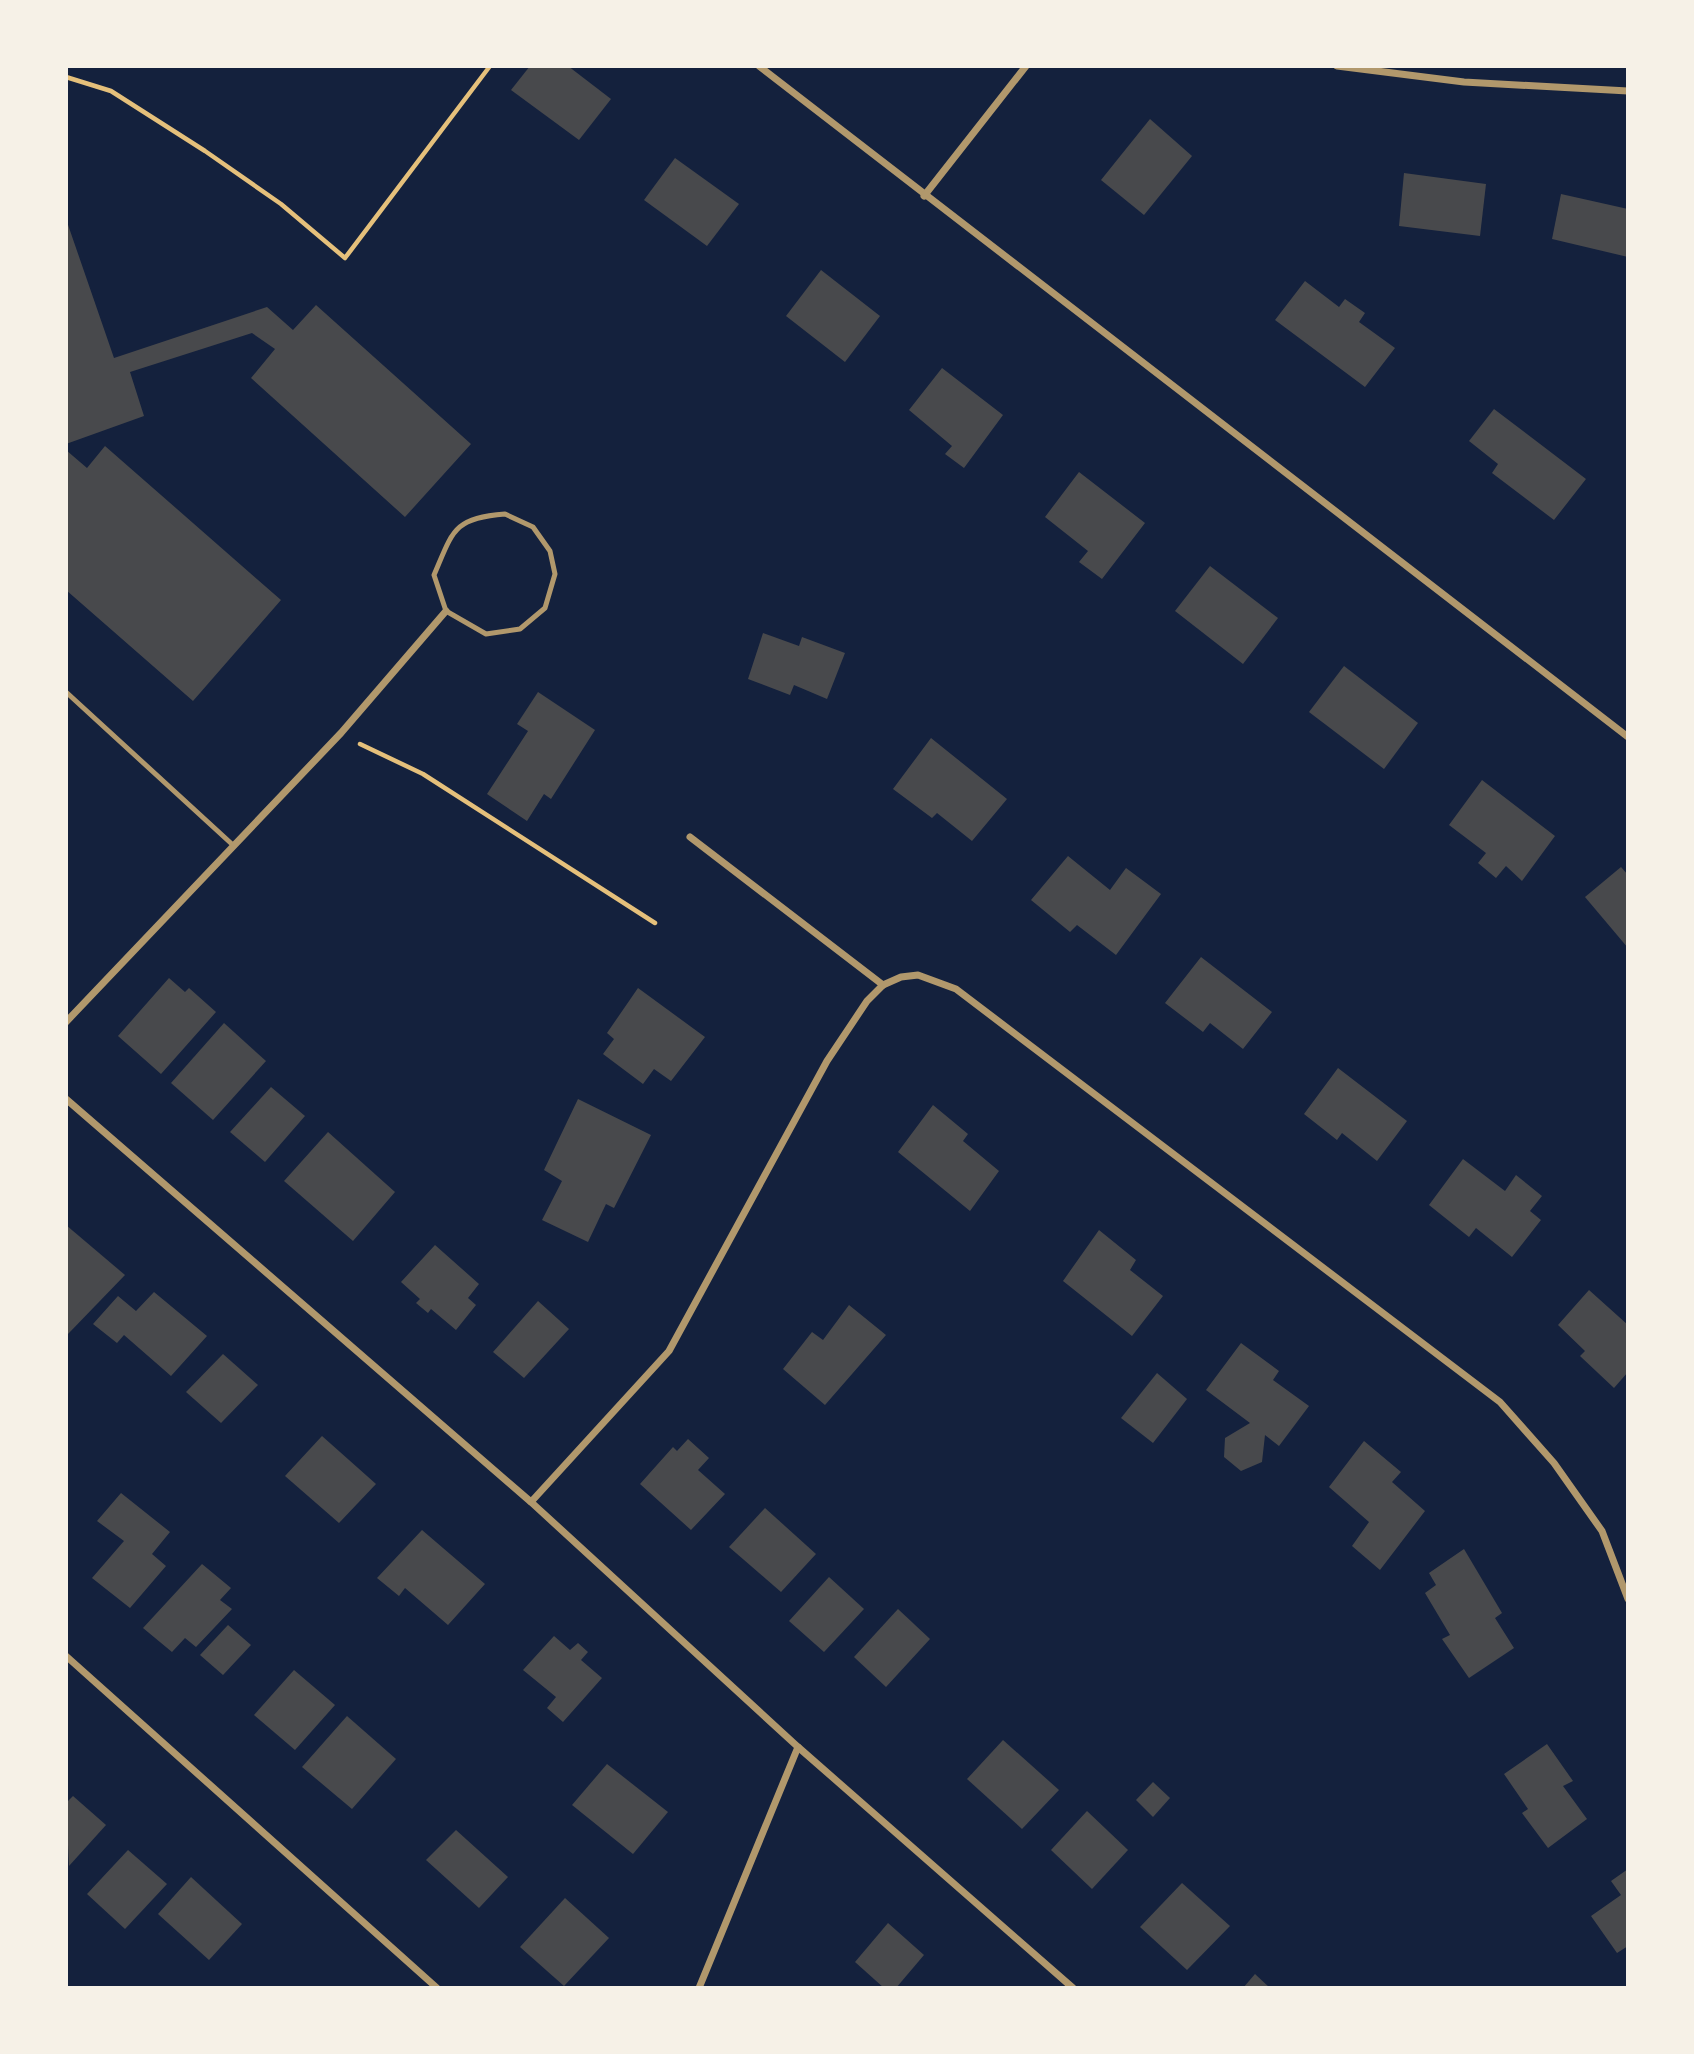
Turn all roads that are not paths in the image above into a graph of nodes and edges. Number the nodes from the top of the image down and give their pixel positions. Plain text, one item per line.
1 (759, 66) edge
2 (1026, 66) edge
3 (1337, 66) edge
4 (1628, 91) edge
5 (924, 196) junction
6 (446, 611) junction
7 (66, 692) edge
8 (1628, 737) edge
9 (690, 837) dead end
10 (234, 846) junction
11 (883, 985) junction
12 (66, 1021) edge
13 (66, 1099) edge
14 (531, 1503) junction
15 (1628, 1599) edge
16 (66, 1656) edge
17 (798, 1746) junction
18 (437, 1987) edge
19 (699, 1987) edge
20 (1073, 1987) edge

1 - 5 street
2 - 5 street
3 - 4 street
5 - 8 street
6 - 6 lane
6 - 10 street
7 - 10 lane
9 - 11 street
10 - 12 street
11 - 14 street
11 - 15 street
13 - 14 street
14 - 17 street
16 - 18 street
17 - 19 street
17 - 20 street

